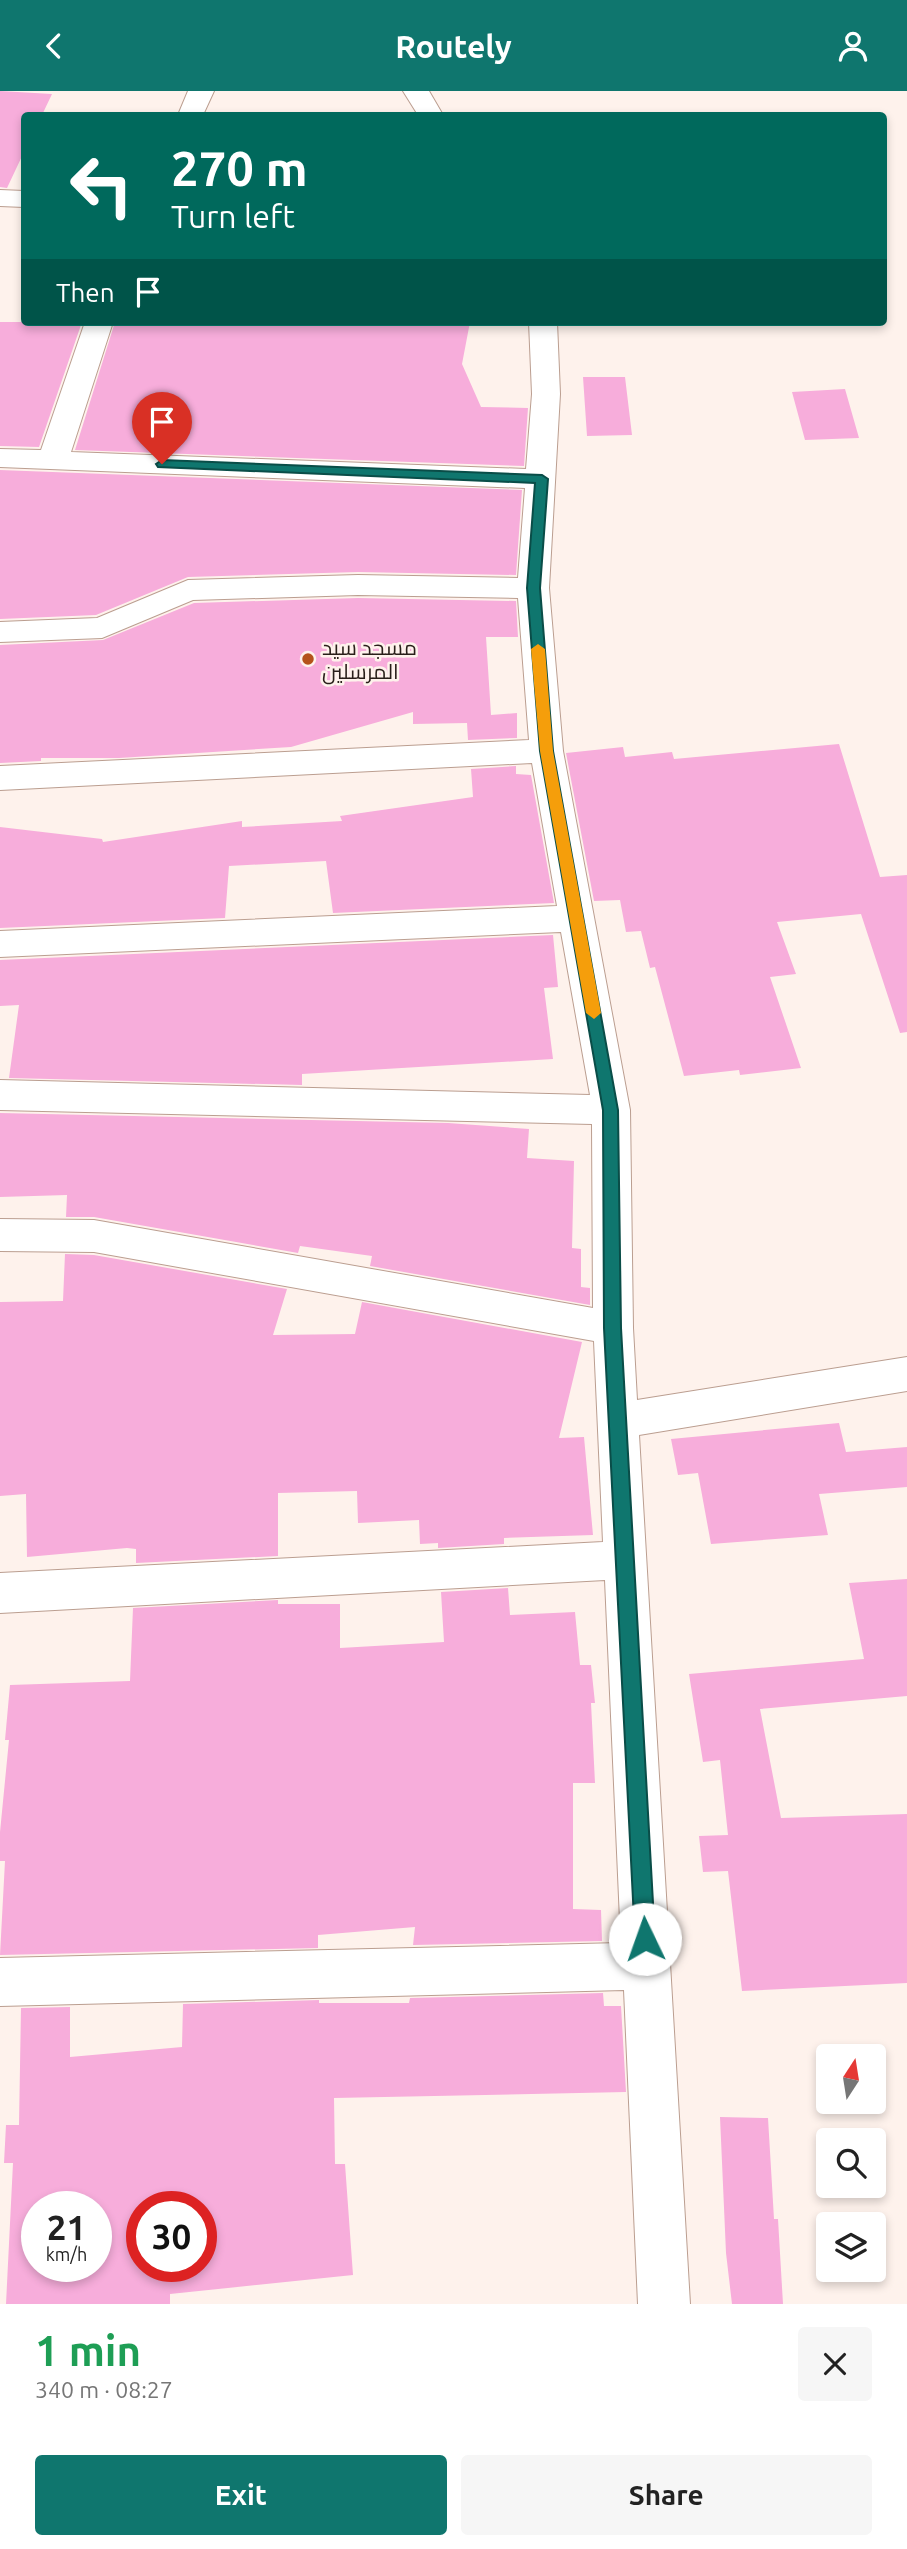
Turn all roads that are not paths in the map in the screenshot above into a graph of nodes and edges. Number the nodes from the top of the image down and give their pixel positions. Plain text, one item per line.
1 (201, 91) edge
2 (416, 91) edge
3 (192, 112) edge
4 (428, 112) edge
5 (0, 198) edge
6 (21, 199) edge
7 (98, 326) edge
8 (543, 326) edge
9 (0, 458) edge
10 (53, 460) junction
11 (542, 479) junction
12 (533, 588) junction
13 (0, 632) edge
14 (546, 751) junction
15 (0, 778) edge
16 (577, 918) junction
17 (0, 944) edge
18 (0, 1095) edge
19 (611, 1110) junction
20 (0, 1234) edge
21 (612, 1328) junction
22 (907, 1374) edge
23 (617, 1421) junction
24 (625, 1560) junction
25 (0, 1593) edge
26 (646, 1966) junction
27 (0, 1982) edge
28 (664, 2304) edge

1 - 3 street
2 - 4 street
5 - 6 street
7 - 10 street
8 - 11 street
9 - 10 street
10 - 11 street
11 - 12 street
12 - 13 street
12 - 14 street
14 - 15 street
14 - 16 street
16 - 17 street
16 - 19 street
18 - 19 street
19 - 21 street
20 - 21 street
21 - 23 street
22 - 23 street
23 - 24 street
24 - 25 street
24 - 26 street
26 - 27 street
26 - 28 street

